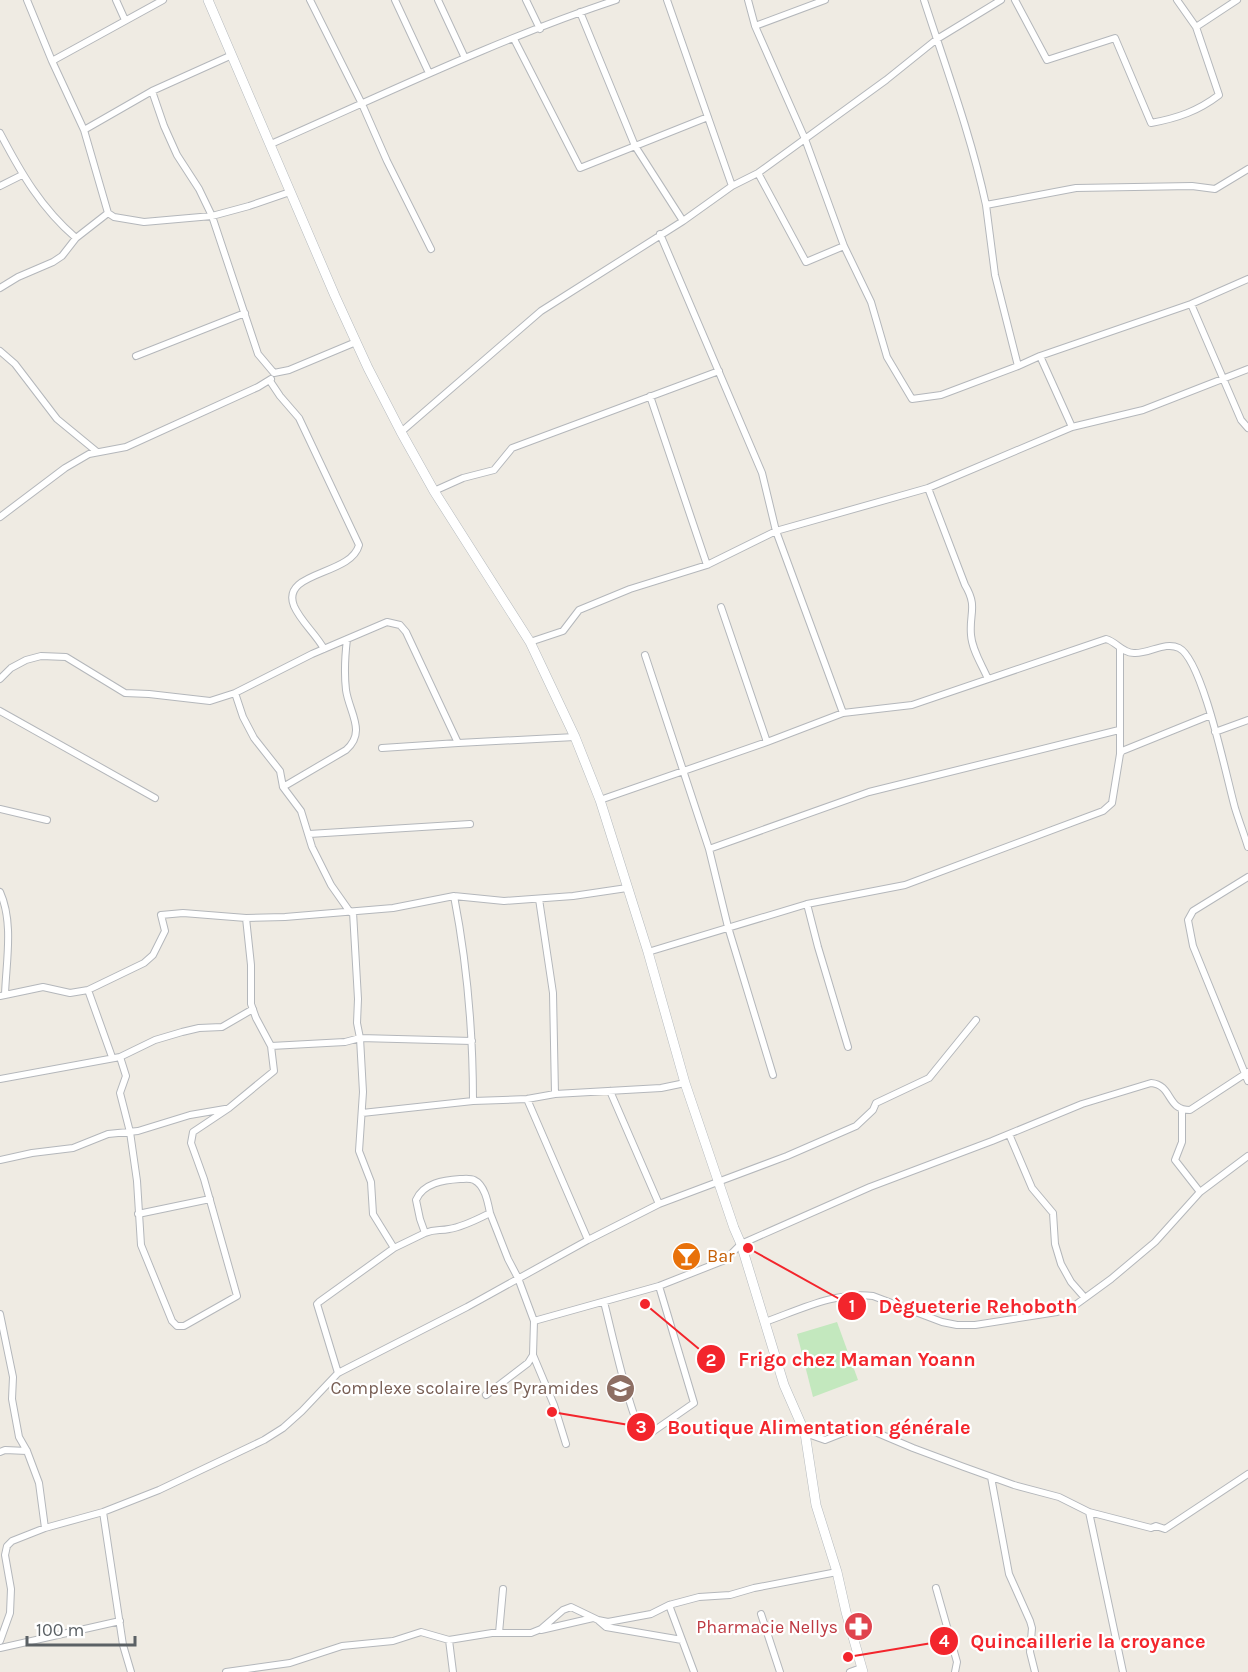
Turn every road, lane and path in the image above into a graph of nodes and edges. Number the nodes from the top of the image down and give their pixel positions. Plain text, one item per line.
1 (27, 0) edge
2 (116, 0) edge
3 (164, 0) edge
4 (208, 0) edge
5 (310, 0) edge
6 (395, 0) edge
7 (438, 0) edge
8 (526, 0) edge
9 (616, 0) edge
10 (667, 0) edge
11 (748, 0) edge
12 (825, 0) edge
13 (924, 0) edge
14 (1001, 0) edge
15 (1015, 0) edge
16 (1177, 0) edge
17 (1237, 0) edge
18 (580, 12) junction
19 (125, 20) junction
20 (755, 27) junction
21 (1196, 27) junction
22 (540, 29) junction
23 (514, 39) junction
24 (937, 39) junction
25 (232, 55) junction
26 (465, 58) junction
27 (52, 61) junction
28 (429, 73) junction
29 (152, 91) junction
30 (362, 104) junction
31 (708, 117) junction
32 (84, 130) junction
33 (0, 132) edge
34 (805, 139) junction
35 (271, 144) junction
36 (635, 146) junction
37 (1248, 169) edge
38 (758, 172) junction
39 (22, 175) junction
40 (0, 186) edge
41 (732, 186) junction
42 (290, 192) junction
43 (986, 205) junction
44 (108, 213) junction
45 (212, 216) junction
46 (683, 220) junction
47 (660, 234) junction
48 (76, 238) junction
49 (844, 246) junction
50 (431, 249) dead end
51 (1248, 279) edge
52 (0, 288) edge
53 (1191, 304) junction
54 (245, 313) junction
55 (356, 342) junction
56 (0, 351) edge
57 (136, 356) dead end
58 (1040, 356) junction
59 (1018, 366) junction
60 (1248, 369) edge
61 (719, 370) junction
62 (274, 373) junction
63 (1223, 379) junction
64 (270, 381) junction
65 (650, 396) junction
66 (1072, 427) junction
67 (1248, 428) edge
68 (401, 432) junction
69 (96, 451) junction
70 (928, 488) junction
71 (434, 491) junction
72 (0, 517) edge
73 (776, 531) junction
74 (706, 565) junction
75 (721, 607) dead end
76 (347, 639) junction
77 (530, 642) junction
78 (1120, 648) junction
79 (324, 649) junction
80 (645, 655) dead end
81 (0, 679) edge
82 (988, 679) junction
83 (235, 693) junction
84 (0, 711) edge
85 (843, 713) junction
86 (1211, 715) junction
87 (1248, 720) edge
88 (1119, 730) junction
89 (1215, 732) junction
90 (575, 737) junction
91 (767, 742) junction
92 (458, 743) junction
93 (382, 748) dead end
94 (1120, 754) junction
95 (684, 770) junction
96 (283, 787) junction
97 (155, 798) dead end
98 (600, 800) junction
99 (0, 810) edge
100 (47, 820) dead end
101 (470, 824) dead end
102 (309, 834) junction
103 (1248, 847) edge
104 (709, 849) junction
105 (1248, 877) edge
106 (627, 888) junction
107 (0, 892) edge
108 (454, 896) junction
109 (539, 899) junction
110 (807, 904) junction
111 (352, 912) junction
112 (246, 918) junction
113 (728, 927) junction
114 (648, 952) junction
115 (88, 990) junction
116 (2, 996) edge
117 (253, 1009) junction
118 (976, 1020) dead end
119 (360, 1038) junction
120 (472, 1041) junction
121 (271, 1046) junction
122 (848, 1047) dead end
123 (112, 1057) junction
124 (120, 1057) junction
125 (1247, 1072) edge
126 (773, 1075) dead end
127 (0, 1078) edge
128 (1248, 1081) edge
129 (685, 1083) junction
130 (610, 1091) junction
131 (555, 1094) junction
132 (527, 1099) junction
133 (473, 1101) junction
134 (228, 1108) junction
135 (1182, 1110) junction
136 (362, 1113) junction
137 (130, 1132) junction
138 (1009, 1134) junction
139 (1248, 1156) edge
140 (0, 1160) edge
141 (717, 1181) junction
142 (1200, 1192) junction
143 (210, 1199) junction
144 (659, 1204) junction
145 (490, 1213) junction
146 (138, 1214) junction
147 (425, 1233) junction
148 (588, 1240) junction
149 (741, 1244) junction
150 (394, 1248) junction
151 (518, 1278) junction
152 (659, 1286) junction
153 (1084, 1298) junction
154 (604, 1302) junction
155 (0, 1314) edge
156 (534, 1321) junction
157 (765, 1322) junction
158 (533, 1355) junction
159 (338, 1373) junction
160 (486, 1395) dead end
161 (805, 1433) junction
162 (566, 1444) dead end
163 (27, 1451) junction
164 (0, 1452) edge
165 (1248, 1474) edge
166 (991, 1477) junction
167 (103, 1512) junction
168 (1089, 1512) junction
169 (45, 1528) junction
170 (837, 1572) junction
171 (936, 1588) dead end
172 (503, 1589) dead end
173 (669, 1605) junction
174 (761, 1614) dead end
175 (596, 1619) junction
176 (120, 1621) junction
177 (536, 1631) junction
178 (499, 1633) junction
179 (449, 1640) junction
180 (682, 1640) junction
181 (0, 1641) edge
182 (0, 1648) edge
183 (862, 1670) edge
184 (131, 1672) edge
185 (226, 1672) edge
186 (453, 1672) edge
187 (694, 1672) edge
188 (780, 1672) edge
189 (850, 1672) edge
190 (955, 1672) edge
191 (1035, 1672) edge
192 (1123, 1672) edge

1 - 27 street
2 - 19 street
3 - 19 street
4 - 25 street
5 - 30 street
6 - 28 street
7 - 26 street
8 - 22 street
9 - 18 street
10 - 31 street
11 - 20 street
12 - 20 street
13 - 24 street
14 - 24 street
15 - 21 street
16 - 21 street
17 - 21 street
18 - 22 street
18 - 36 street
19 - 27 street
20 - 34 street
22 - 23 street
23 - 26 street
23 - 36 street
24 - 34 street
24 - 43 street
25 - 29 street
25 - 35 street
26 - 28 street
27 - 32 street
28 - 30 street
29 - 32 street
29 - 45 street
30 - 35 street
30 - 50 street
31 - 36 street
31 - 41 street
32 - 44 street
33 - 39 street
34 - 38 street
34 - 49 street
35 - 42 street
36 - 46 street
37 - 43 street
38 - 41 street
38 - 49 street
39 - 40 street
39 - 48 street
41 - 46 street
42 - 45 street
42 - 55 street
43 - 59 street
44 - 45 street
44 - 48 street
45 - 54 street
46 - 47 street
47 - 61 street
47 - 68 street
48 - 52 street
49 - 59 street
51 - 53 street
53 - 58 street
53 - 63 street
54 - 57 street
54 - 62 street
55 - 62 street
55 - 68 street
56 - 69 street
58 - 59 street
58 - 66 street
60 - 63 street
61 - 65 street
61 - 73 street
62 - 64 street
63 - 66 street
63 - 67 street
64 - 69 street
64 - 79 street
65 - 71 street
65 - 74 street
66 - 70 street
68 - 71 street
69 - 72 street
70 - 73 street
70 - 82 street
71 - 77 street
73 - 74 street
73 - 85 street
74 - 77 street
75 - 91 street
76 - 79 street
76 - 92 street
76 - 96 street
77 - 90 street
78 - 82 street
78 - 86 street
78 - 88 street
79 - 83 street
80 - 95 street
81 - 83 street
82 - 85 street
83 - 96 street
84 - 97 street
85 - 91 street
86 - 89 street
86 - 94 street
87 - 89 street
88 - 94 street
88 - 104 street
89 - 103 street
90 - 92 street
90 - 98 street
91 - 95 street
92 - 93 street
94 - 110 street
95 - 98 street
95 - 104 street
96 - 102 street
98 - 106 street
99 - 100 street
101 - 102 street
102 - 111 street
104 - 113 street
105 - 125 street
106 - 109 street
106 - 114 street
107 - 116 street
108 - 109 street
108 - 111 street
108 - 120 street
109 - 131 street
110 - 113 street
110 - 122 street
111 - 112 street
111 - 119 street
112 - 115 street
112 - 117 street
113 - 114 street
113 - 126 street
114 - 129 street
115 - 116 street
115 - 123 street
117 - 121 street
117 - 124 street
118 - 141 street
119 - 120 street
119 - 121 street
119 - 136 street
120 - 133 street
121 - 134 street
123 - 124 street
123 - 127 street
124 - 137 street
125 - 128 street
125 - 135 street
129 - 130 street
129 - 141 street
130 - 131 street
130 - 144 street
131 - 132 street
132 - 133 street
132 - 148 street
133 - 136 street
134 - 137 street
134 - 143 street
135 - 138 street
135 - 142 street
136 - 150 street
137 - 140 street
137 - 146 street
138 - 149 street
138 - 153 street
139 - 142 street
141 - 144 street
141 - 149 street
142 - 153 street
143 - 146 street
143 - 146 street
144 - 148 street
145 - 147 street
145 - 147 street
145 - 151 street
147 - 150 street
148 - 151 street
149 - 152 street
149 - 157 street
150 - 159 street
151 - 156 street
151 - 159 street
152 - 154 street
152 - 154 street
153 - 157 street
154 - 156 street
155 - 163 street
156 - 158 street
157 - 161 street
158 - 160 street
158 - 162 street
159 - 167 street
161 - 166 street
161 - 170 street
163 - 164 street
163 - 169 street
165 - 168 street
166 - 168 street
166 - 191 street
167 - 169 street
167 - 176 street
168 - 192 street
169 - 181 street
170 - 173 street
170 - 183 street
171 - 190 street
172 - 178 street
173 - 175 street
173 - 180 street
174 - 188 street
175 - 177 street
175 - 177 street
175 - 180 street
176 - 182 street
176 - 184 street
177 - 178 street
178 - 179 street
179 - 185 street
179 - 186 street
180 - 187 street
183 - 189 street

